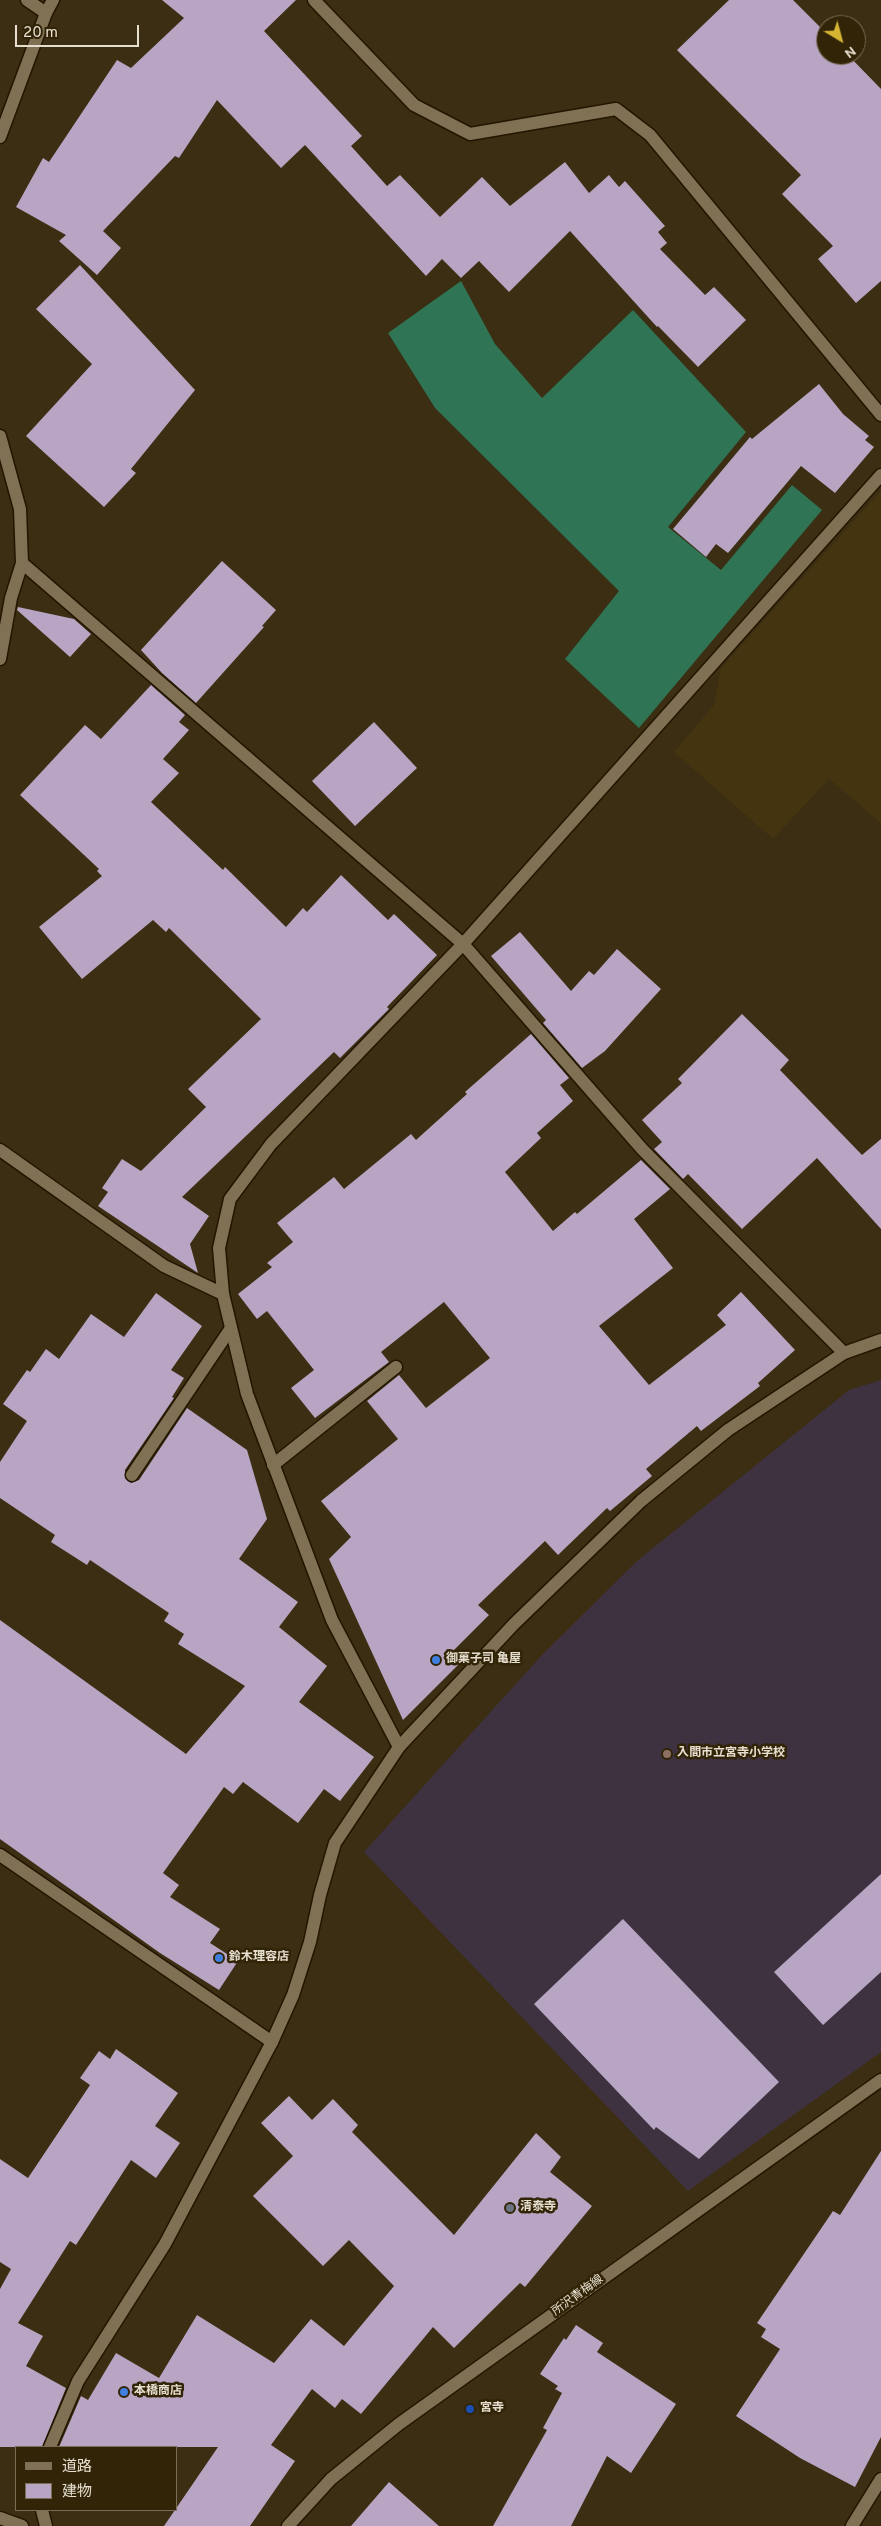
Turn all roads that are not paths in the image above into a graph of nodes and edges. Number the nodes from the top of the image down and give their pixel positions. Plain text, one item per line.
1 (27, 0) edge
2 (53, 0) edge
3 (314, 0) edge
4 (46, 13) junction
5 (0, 137) edge
6 (881, 415) edge
7 (0, 436) edge
8 (881, 475) edge
9 (22, 563) junction
10 (5, 596) edge
11 (0, 659) edge
12 (462, 944) junction
13 (0, 1150) edge
14 (223, 1294) junction
15 (231, 1328) junction
16 (881, 1340) edge
17 (844, 1353) junction
18 (396, 1367) dead end
19 (273, 1465) junction
20 (132, 1476) dead end
21 (399, 1748) junction
22 (0, 1856) edge
23 (272, 2042) junction
24 (881, 2080) edge
25 (50, 2446) edge
26 (881, 2479) edge
27 (42, 2511) edge
28 (0, 2518) edge
29 (22, 2526) edge
30 (46, 2526) edge
31 (288, 2526) edge
32 (852, 2526) edge

1 - 4 street
2 - 4 street
3 - 6 street
4 - 5 street
7 - 9 street
8 - 12 street
9 - 10 street
9 - 12 street
10 - 11 street
12 - 14 street
12 - 17 street
13 - 14 street
14 - 15 street
15 - 19 street
15 - 20 street
16 - 17 street
17 - 21 street
18 - 19 street
19 - 21 street
21 - 23 street
22 - 23 street
23 - 25 street
24 - 31 street, 所沢青梅線
26 - 32 street
27 - 30 street
28 - 29 street

